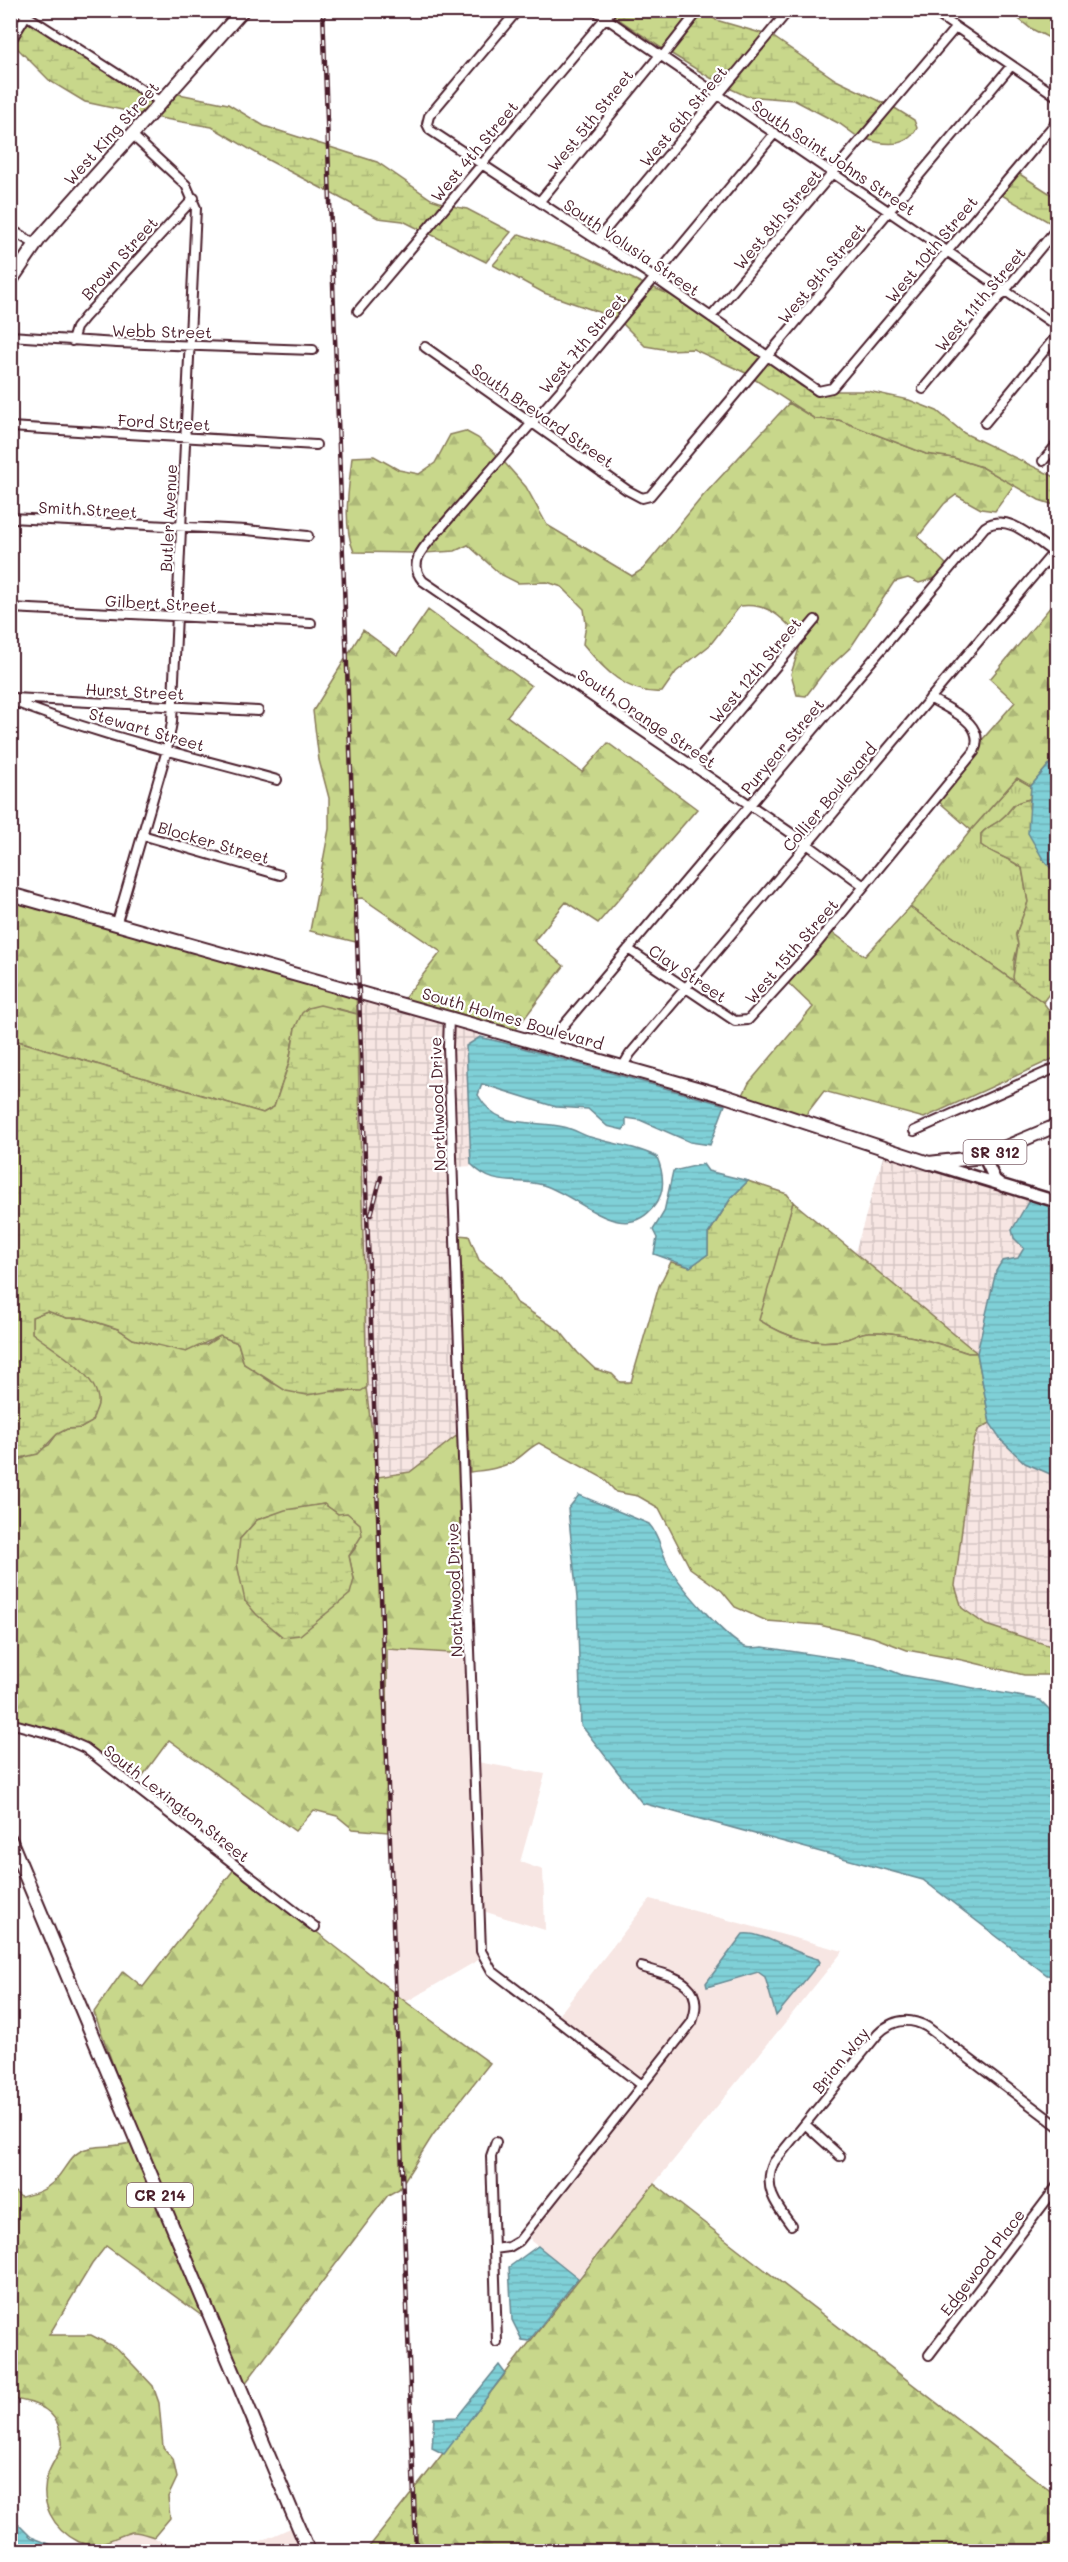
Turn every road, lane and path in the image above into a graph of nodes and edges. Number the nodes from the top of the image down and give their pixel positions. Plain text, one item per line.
1 (18, 10) edge
2 (243, 10) edge
3 (518, 10) edge
4 (594, 10) edge
5 (612, 10) edge
6 (699, 10) edge
7 (789, 10) edge
8 (931, 10) edge
9 (27, 16) junction
10 (605, 18) junction
11 (956, 27) junction
12 (10, 42) edge
13 (661, 56) junction
14 (1011, 66) junction
15 (719, 94) junction
16 (1058, 98) edge
17 (161, 102) junction
18 (1058, 120) edge
19 (775, 133) junction
20 (132, 135) junction
21 (482, 163) junction
22 (833, 172) junction
23 (194, 198) junction
24 (540, 201) junction
25 (890, 211) junction
26 (1058, 227) edge
27 (10, 229) edge
28 (597, 240) junction
29 (35, 244) junction
30 (947, 251) junction
31 (654, 279) junction
32 (10, 282) edge
33 (1004, 290) junction
34 (358, 310) dead end
35 (711, 317) junction
36 (1058, 327) edge
37 (1058, 334) edge
38 (10, 336) edge
39 (72, 341) junction
40 (190, 344) junction
41 (425, 347) dead end
42 (313, 350) dead end
43 (767, 356) junction
44 (923, 388) dead end
45 (823, 392) joint
46 (532, 423) junction
47 (985, 423) dead end
48 (10, 427) edge
49 (186, 436) junction
50 (1058, 444) edge
51 (316, 445) dead end
52 (1043, 461) dead end
53 (650, 496) joint
54 (10, 518) edge
55 (181, 528) junction
56 (308, 536) dead end
57 (1055, 549) edge
58 (417, 571) joint
59 (10, 608) edge
60 (177, 617) junction
61 (815, 620) dead end
62 (310, 623) dead end
63 (930, 698) junction
64 (10, 699) edge
65 (174, 706) junction
66 (258, 711) dead end
67 (167, 750) junction
68 (693, 765) junction
69 (277, 780) dead end
70 (750, 804) junction
71 (142, 835) junction
72 (807, 844) junction
73 (280, 875) dead end
74 (864, 886) junction
75 (10, 894) edge
76 (117, 922) junction
77 (628, 949) junction
78 (684, 988) junction
79 (449, 1017) junction
80 (733, 1019) joint
81 (553, 1046) junction
82 (623, 1066) junction
83 (1058, 1067) edge
84 (1058, 1125) edge
85 (914, 1131) dead end
86 (984, 1157) junction
87 (929, 1163) junction
88 (1003, 1186) junction
89 (1058, 1202) edge
90 (10, 1723) edge
91 (10, 1839) edge
92 (315, 1927) dead end
93 (641, 1967) dead end
94 (642, 2085) junction
95 (805, 2124) junction
96 (1058, 2126) edge
97 (496, 2142) dead end
98 (840, 2156) dead end
99 (1058, 2186) edge
100 (791, 2225) dead end
101 (494, 2249) junction
102 (497, 2342) dead end
103 (929, 2355) dead end
104 (309, 2552) edge

1 - 9 street
2 - 17 main road, West King Street
3 - 21 street, South Volusia Street
4 - 10 street, South Saint Johns Street
5 - 10 street, West 4th Street
6 - 13 street, West 5th Street
7 - 15 street, West 6th Street
8 - 11 street
9 - 12 street
9 - 17 street
10 - 13 street, South Saint Johns Street
10 - 21 street, West 4th Street
11 - 14 street
11 - 22 street, West 8th Street
13 - 15 street, South Saint Johns Street
13 - 24 street, West 5th Street
14 - 16 street
14 - 25 street, West 9th Street
15 - 19 street, South Saint Johns Street
15 - 28 street, West 6th Street
17 - 20 main road, West King Street
18 - 30 street, West 10th Street
19 - 22 street, South Saint Johns Street
19 - 31 street, West 7th Street
20 - 23 street
20 - 29 main road, West King Street
21 - 24 street, South Volusia Street
21 - 34 street, West 4th Street
22 - 25 street, South Saint Johns Street
22 - 35 street, West 8th Street
23 - 39 street, Brown Street
23 - 40 street, Butler Avenue
24 - 28 street, South Volusia Street
25 - 30 street, South Saint Johns Street
25 - 43 street, West 9th Street
26 - 33 street, West 11th Street
27 - 29 street
28 - 31 street, South Volusia Street
29 - 32 main road, West King Street
30 - 33 street, South Saint Johns Street
30 - 45 street, West 10th Street
31 - 35 street, South Volusia Street
31 - 46 street, West 7th Street
33 - 36 street, South Saint Johns Street
33 - 44 street, West 11th Street
35 - 43 street, South Volusia Street
37 - 47 street
38 - 39 street, Webb Street
39 - 40 street, Webb Street
40 - 42 street, Webb Street
40 - 49 street, Butler Avenue
41 - 46 street, South Brevard Street
43 - 45 street, South Volusia Street
43 - 53 street, West 9th Street
46 - 53 street, South Brevard Street
46 - 58 street, West 7th Street
48 - 49 street, Ford Street
49 - 51 street, Ford Street
49 - 55 street, Butler Avenue
50 - 52 street
54 - 55 street, Smith Street
55 - 56 street, Smith Street
55 - 60 street, Butler Avenue
57 - 63 street, Collier Boulevard
57 - 70 street, Puryear Street
58 - 68 street, South Orange Street
59 - 60 street, Gilbert Street
60 - 62 street, Gilbert Street
60 - 65 street, Butler Avenue
61 - 68 street, West 12th Street
63 - 72 street, Collier Boulevard
63 - 74 street
64 - 65 street, Hurst Street
64 - 67 street, Stewart Street
65 - 66 street, Hurst Street
65 - 67 street, Butler Avenue
67 - 69 street, Stewart Street
67 - 71 street, Butler Avenue
68 - 70 street, South Orange Street
70 - 72 street, South Orange Street
70 - 77 street, Puryear Street
71 - 73 street, Blocker Street
71 - 76 street, Butler Avenue
72 - 74 street, South Orange Street
72 - 78 street, Collier Boulevard
74 - 80 street, West 15th Street
75 - 76 main road, South Holmes Boulevard
76 - 79 main road, South Holmes Boulevard
77 - 78 street, Clay Street
77 - 81 street, Puryear Street
78 - 80 street, Clay Street
78 - 82 street, Collier Boulevard
79 - 81 main road, South Holmes Boulevard
79 - 94 street, Northwood Drive
81 - 82 main road, South Holmes Boulevard
82 - 87 main road, South Holmes Boulevard
83 - 85 street
84 - 86 main road, SR 312
86 - 87 main road, SR 312
86 - 88 main road
87 - 88 main road, South Holmes Boulevard
88 - 89 main road, South Holmes Boulevard
90 - 92 street, South Lexington Street
91 - 104 main road, CR 214
93 - 94 street
94 - 101 street
95 - 96 street, Brian Way
95 - 98 street
95 - 100 street, Brian Way
97 - 101 street
99 - 103 street, Edgewood Place
101 - 102 street

